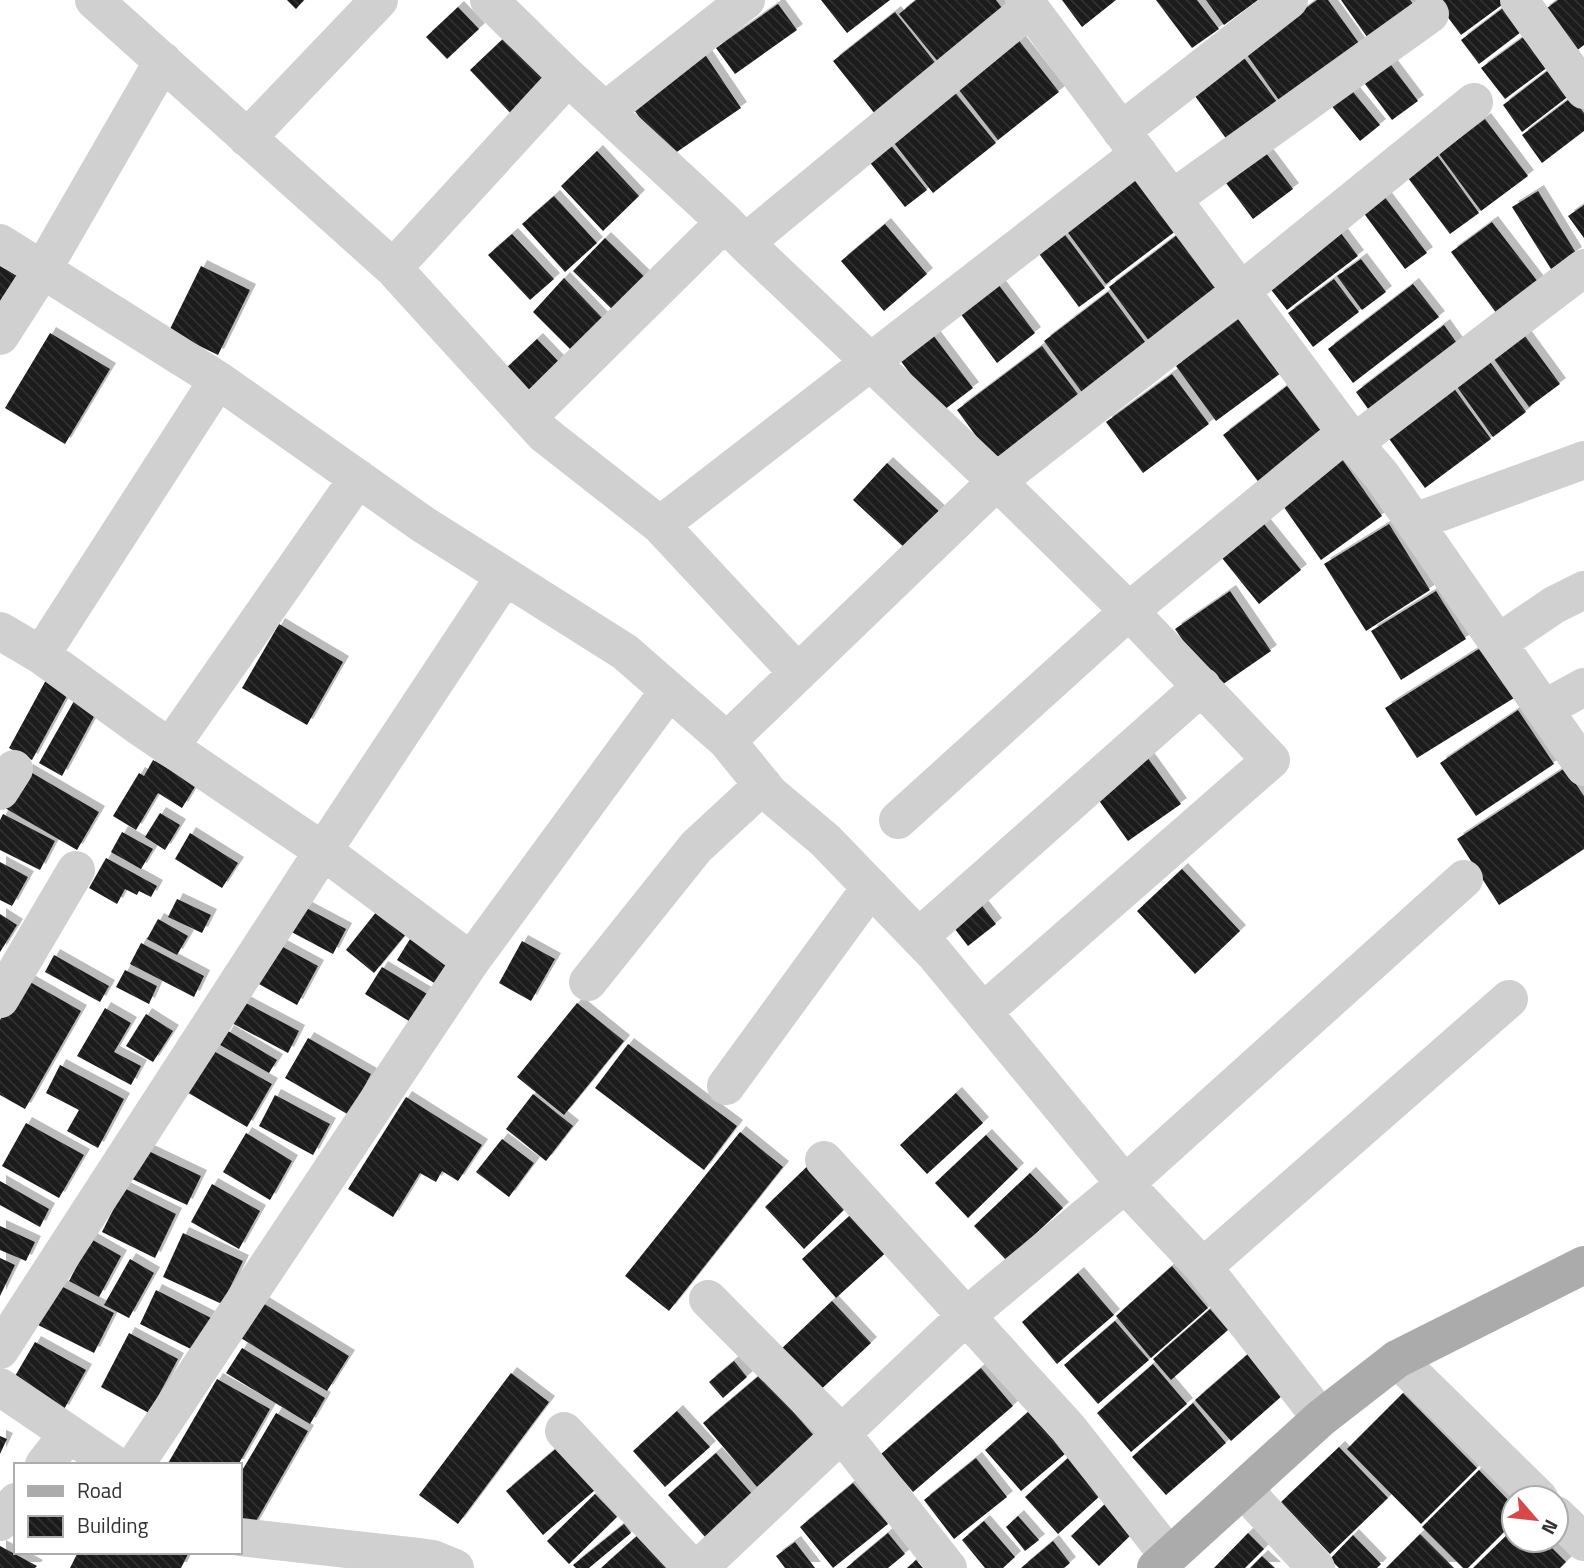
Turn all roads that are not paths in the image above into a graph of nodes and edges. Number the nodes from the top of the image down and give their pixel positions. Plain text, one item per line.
1 (379, 0) edge
2 (489, 0) edge
3 (746, 0) edge
4 (1289, 0) edge
5 (1519, 0) edge
6 (1027, 4) edge
7 (116, 7) edge
8 (1430, 14) dead end
9 (163, 61) junction
10 (568, 77) junction
11 (1584, 90) edge
12 (1474, 102) dead end
13 (605, 111) junction
14 (247, 138) junction
15 (1130, 142) junction
16 (1172, 199) junction
17 (735, 232) junction
18 (0, 243) edge
19 (393, 268) junction
20 (1584, 268) edge
21 (43, 269) junction
22 (1241, 291) junction
23 (0, 336) edge
24 (872, 362) junction
25 (218, 380) junction
26 (528, 417) junction
27 (1350, 438) junction
28 (1584, 460) edge
29 (358, 478) junction
30 (996, 482) junction
31 (1414, 522) junction
32 (660, 525) junction
33 (505, 576) junction
34 (1584, 590) edge
35 (1129, 611) junction
36 (0, 631) edge
37 (1498, 643) junction
38 (41, 655) junction
39 (798, 673) junction
40 (1202, 686) junction
41 (1584, 687) edge
42 (668, 691) junction
43 (1544, 709) junction
44 (727, 741) junction
45 (171, 746) junction
46 (1584, 767) edge
47 (763, 785) junction
48 (898, 820) dead end
49 (323, 851) junction
50 (76, 870) dead end
51 (1464, 879) dead end
52 (871, 887) junction
53 (919, 937) junction
54 (471, 961) junction
55 (588, 982) dead end
56 (0, 999) edge
57 (1509, 999) dead end
58 (983, 1012) junction
59 (726, 1086) dead end
60 (824, 1160) dead end
61 (1125, 1184) junction
62 (1584, 1265) edge
63 (1203, 1267) junction
64 (708, 1299) dead end
65 (965, 1317) junction
66 (0, 1350) edge
67 (1397, 1359) junction
68 (0, 1387) edge
69 (1321, 1418) junction
70 (564, 1431) dead end
71 (68, 1434) junction
72 (842, 1434) junction
73 (46, 1463) edge
74 (112, 1463) edge
75 (136, 1463) edge
76 (1525, 1484) edge
77 (1244, 1490) junction
78 (14, 1504) edge
79 (0, 1522) edge
80 (1570, 1528) edge
81 (242, 1537) edge
82 (1584, 1542) edge
83 (1162, 1562) edge
84 (456, 1568) edge
85 (692, 1568) edge
86 (699, 1568) edge
87 (948, 1568) edge
88 (1316, 1568) edge

1 - 14 street
2 - 10 street
3 - 13 street
4 - 15 street
5 - 11 street
6 - 15 street
6 - 17 street
7 - 9 street
8 - 16 street
9 - 14 street
9 - 21 street
10 - 13 street
10 - 19 street
12 - 22 street
13 - 17 street
14 - 19 street
15 - 16 street
15 - 24 street
16 - 22 street
17 - 24 street
17 - 26 street
18 - 21 street
19 - 26 street
20 - 27 street
21 - 23 street
21 - 25 street
22 - 27 street
22 - 30 street
24 - 30 street
24 - 32 street
25 - 29 street
25 - 38 street
26 - 32 street
27 - 31 street
27 - 35 street
28 - 31 street
29 - 33 street
29 - 45 street
30 - 35 street
30 - 39 street
31 - 37 street
32 - 39 street
33 - 42 street
33 - 49 street
34 - 37 street
35 - 40 street
35 - 48 street
36 - 38 street
37 - 43 street
38 - 45 street
39 - 44 street
40 - 53 street
40 - 58 street
41 - 43 street
42 - 44 street
42 - 54 street
43 - 46 street
44 - 47 street
45 - 49 street
47 - 52 street
47 - 55 street
49 - 54 street
49 - 66 street
50 - 56 street
51 - 61 street
52 - 53 street
52 - 59 street
53 - 58 street
54 - 75 street
57 - 63 street
58 - 61 street
60 - 65 street
61 - 63 street
61 - 65 street
62 - 67 main road
63 - 69 street
64 - 72 street
65 - 72 street
65 - 83 street
67 - 69 main road
67 - 76 street
68 - 71 street
69 - 77 main road
70 - 85 street
71 - 73 street
71 - 74 street
72 - 86 street
72 - 87 street
77 - 83 main road
77 - 88 street
78 - 79 street
80 - 82 street
81 - 84 street

